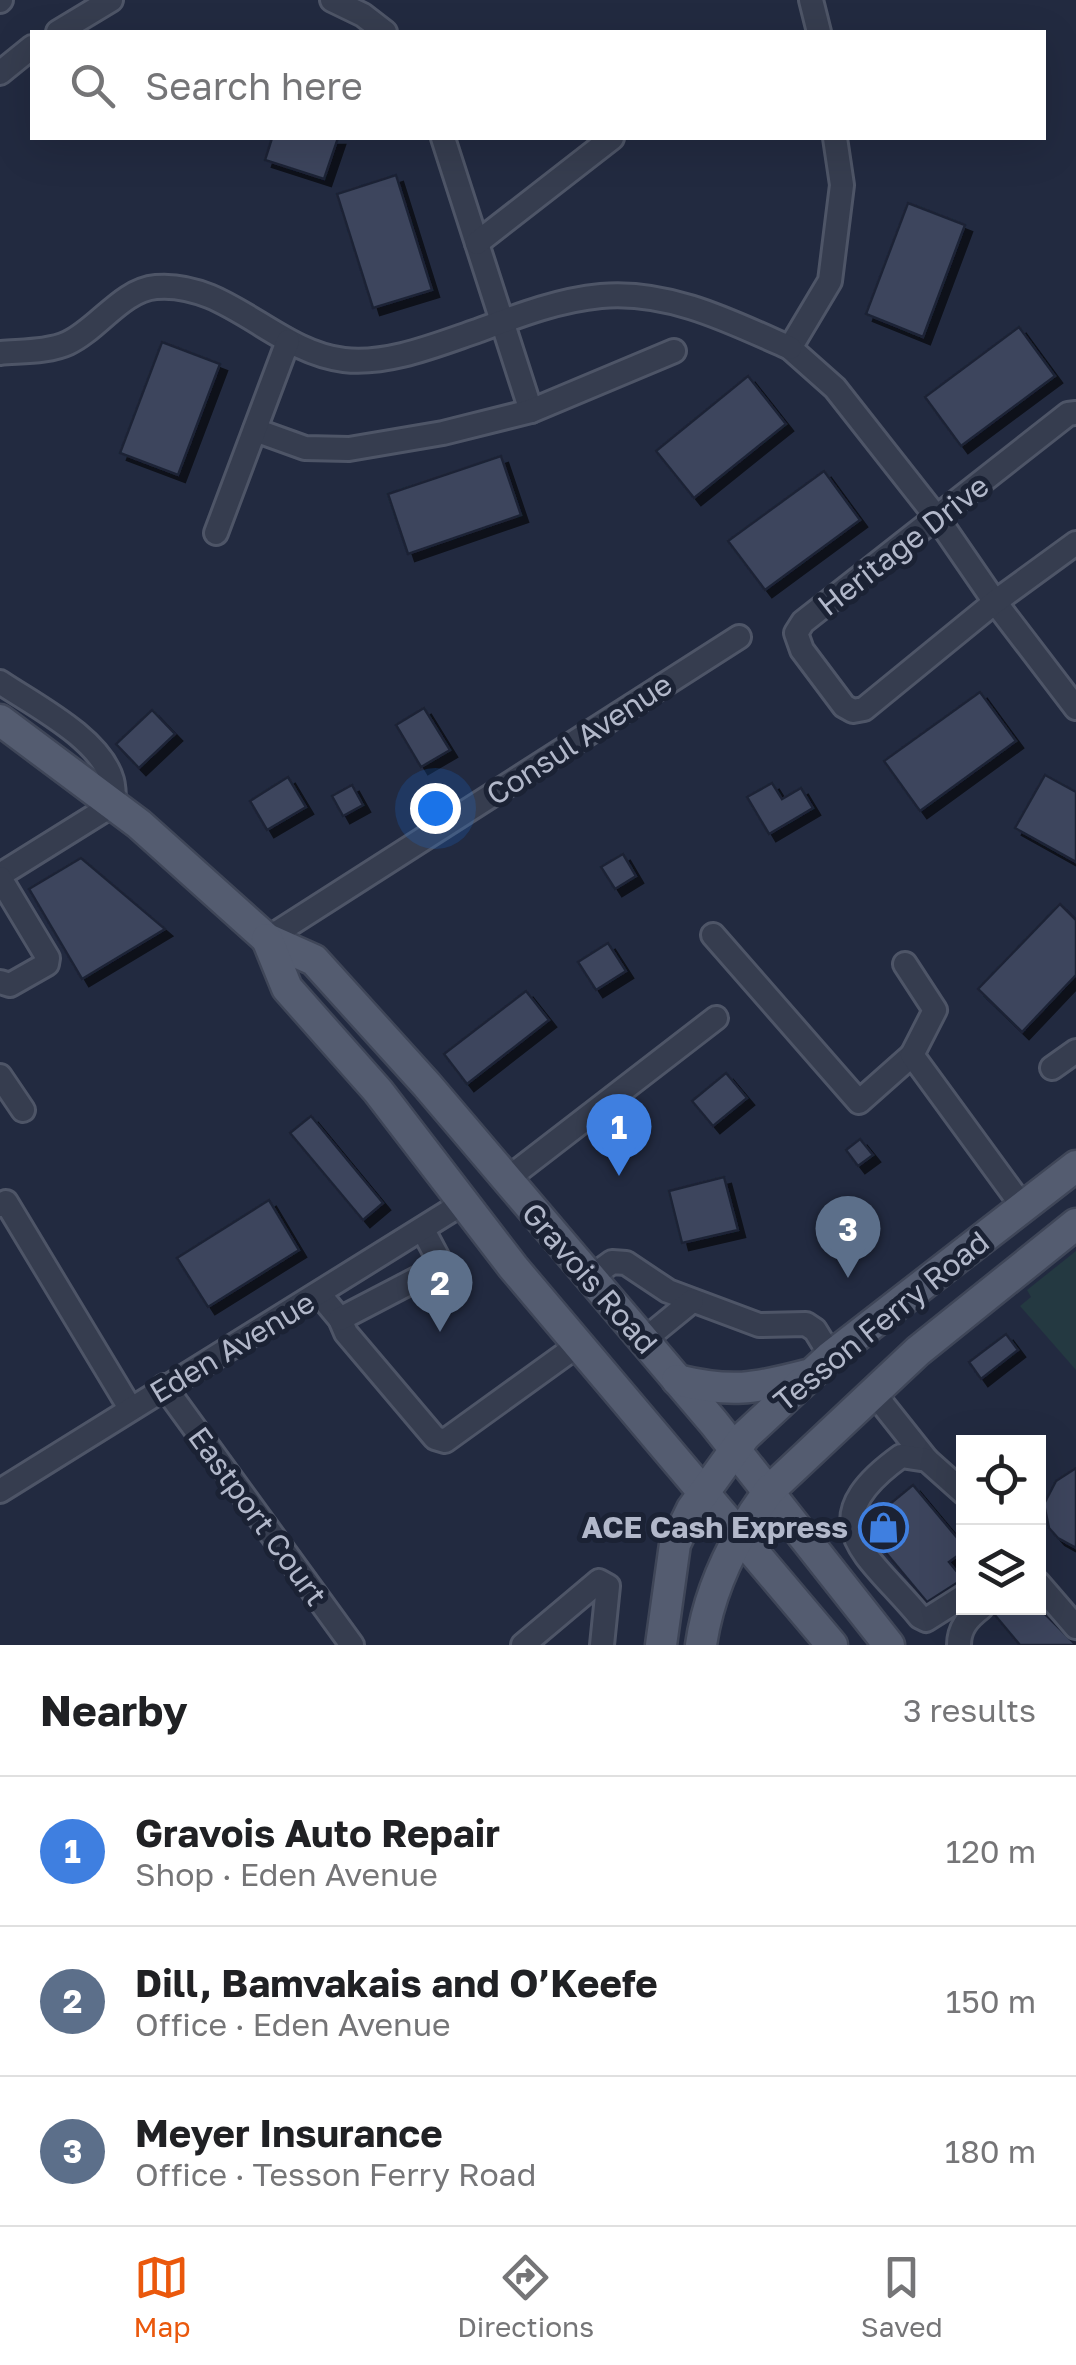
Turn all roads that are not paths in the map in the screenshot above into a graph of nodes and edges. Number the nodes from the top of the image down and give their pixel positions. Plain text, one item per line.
1 (111, 0) edge
2 (332, 0) edge
3 (811, 0) edge
4 (61, 30) edge
5 (383, 30) edge
6 (818, 30) edge
7 (30, 49) edge
8 (0, 73) edge
9 (444, 140) edge
10 (609, 140) edge
11 (835, 140) edge
12 (477, 243) junction
13 (501, 322) junction
14 (288, 341) junction
15 (790, 348) junction
16 (674, 351) dead end
17 (0, 352) edge
18 (531, 411) junction
19 (1076, 412) edge
20 (255, 430) junction
21 (938, 519) junction
22 (216, 533) dead end
23 (1076, 543) edge
24 (995, 602) junction
25 (739, 637) dead end
26 (0, 682) edge
27 (1076, 708) edge
28 (0, 720) edge
29 (0, 742) edge
30 (39, 747) junction
31 (114, 804) junction
32 (0, 877) edge
33 (713, 935) dead end
34 (267, 938) junction
35 (905, 964) dead end
36 (0, 982) edge
37 (716, 1018) dead end
38 (1076, 1051) edge
39 (912, 1055) junction
40 (1052, 1068) dead end
41 (0, 1076) edge
42 (23, 1110) dead end
43 (1076, 1166) edge
44 (506, 1180) junction
45 (463, 1203) junction
46 (0, 1206) edge
47 (1023, 1206) junction
48 (1076, 1224) edge
49 (424, 1230) junction
50 (590, 1278) junction
51 (320, 1295) junction
52 (692, 1301) junction
53 (340, 1319) junction
54 (643, 1341) junction
55 (578, 1346) junction
56 (820, 1365) junction
57 (677, 1380) junction
58 (164, 1386) junction
59 (873, 1392) junction
60 (130, 1408) junction
61 (735, 1450) junction
62 (927, 1460) junction
63 (956, 1486) edge
64 (0, 1491) edge
65 (769, 1491) junction
66 (704, 1493) junction
67 (740, 1536) junction
68 (1046, 1592) edge
69 (914, 1610) junction
70 (956, 1611) edge
71 (967, 1615) edge
72 (1076, 1626) edge
73 (886, 1641) edge
74 (352, 1645) edge
75 (523, 1645) edge
76 (602, 1645) edge
77 (661, 1645) edge
78 (701, 1645) edge
79 (832, 1645) edge
80 (959, 1645) edge

1 - 4 street
2 - 5 street
3 - 6 street
7 - 8 street
9 - 12 street
10 - 12 street
11 - 15 street
12 - 13 street
13 - 14 street
13 - 15 street
13 - 18 street
14 - 17 street
14 - 20 street
15 - 21 street
16 - 18 street
18 - 20 street
19 - 21 street, Heritage Drive
20 - 22 street
21 - 24 street
21 - 24 street, Heritage Drive
23 - 24 street, Heritage Drive
24 - 27 street
25 - 34 street, Consul Avenue
26 - 31 street
28 - 30 main road, Gravois Road
29 - 30 street, Gravois Road
30 - 31 main road, Gravois Road
31 - 32 street
31 - 34 main road, Gravois Road
32 - 36 street
33 - 39 street
34 - 44 main road, Gravois Road
34 - 45 main road, Gravois Road
35 - 39 street
37 - 44 street
38 - 40 street
39 - 47 street
41 - 42 street
43 - 47 main road, Tesson Ferry Road
44 - 50 main road, Gravois Road
45 - 49 street, Eden Avenue
45 - 55 main road, Gravois Road
46 - 60 street
47 - 56 main road, Tesson Ferry Road
48 - 59 main road, Tesson Ferry Road
49 - 51 street, Eden Avenue
49 - 53 street
50 - 52 street
50 - 54 main road, Gravois Road
51 - 53 street
51 - 58 street, Eden Avenue
52 - 54 street
52 - 56 street
53 - 55 street
54 - 57 main road, Gravois Road
55 - 66 main road, Gravois Road
56 - 57 main road
56 - 61 main road, Tesson Ferry Road
57 - 61 main road, Gravois Road
58 - 60 street, Eden Avenue
58 - 74 street, Eastport Court
59 - 62 street
59 - 65 main road, Tesson Ferry Road
60 - 64 street, Eden Avenue
61 - 65 main road, Gravois Road
61 - 66 main road, Tesson Ferry Road
62 - 63 street
62 - 69 street
65 - 67 main road, Tesson Ferry Road
65 - 73 main road, Gravois Road
66 - 67 main road, Gravois Road
66 - 77 main road, Tesson Ferry Road
67 - 78 main road, Tesson Ferry Road
67 - 79 main road, Gravois Road
68 - 72 street
69 - 70 street
69 - 73 street
71 - 80 street
75 - 76 street

